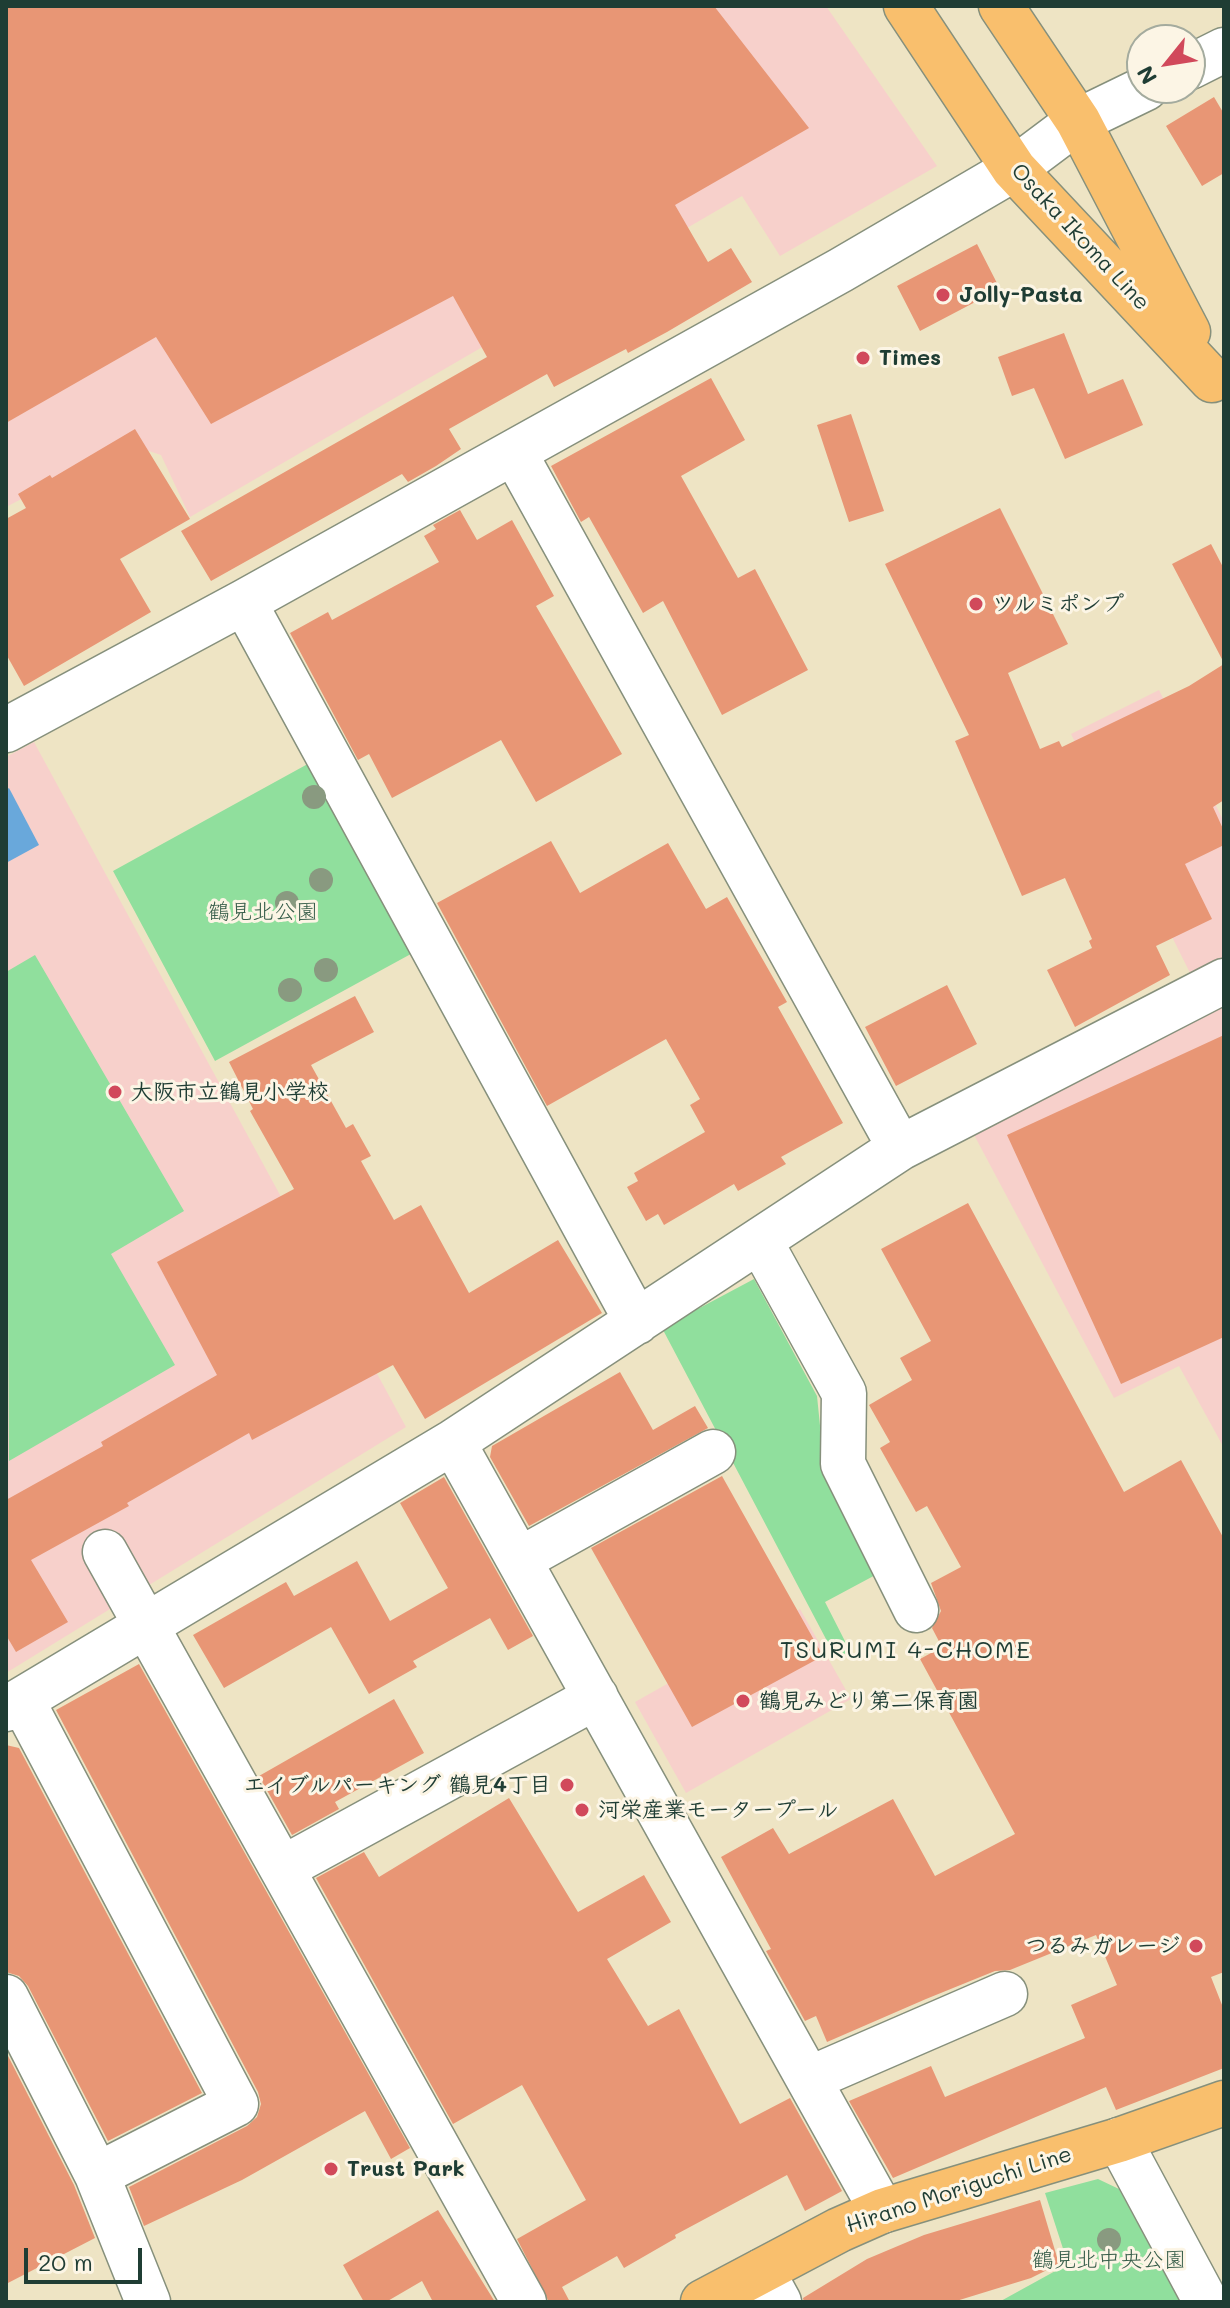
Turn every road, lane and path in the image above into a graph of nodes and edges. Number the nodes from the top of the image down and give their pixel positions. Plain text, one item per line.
1 (906, 6) edge
2 (1001, 6) edge
3 (1224, 50) edge
4 (1206, 59) edge
5 (1126, 98) edge
6 (1078, 121) junction
7 (1014, 169) junction
8 (1218, 388) edge
9 (514, 452) junction
10 (244, 602) junction
11 (6, 730) edge
12 (1224, 981) edge
13 (900, 1148) junction
14 (760, 1241) junction
15 (637, 1322) junction
16 (453, 1442) junction
17 (713, 1452) dead end
18 (105, 1552) dead end
19 (519, 1560) junction
20 (916, 1610) dead end
21 (147, 1624) junction
22 (596, 1697) junction
23 (14, 1705) edge
24 (283, 1868) junction
25 (1005, 1994) dead end
26 (6, 1997) edge
27 (809, 2079) junction
28 (1224, 2103) edge
29 (1119, 2140) junction
30 (97, 2175) junction
31 (882, 2211) junction
32 (771, 2286) edge
33 (148, 2302) edge
34 (524, 2302) edge
35 (703, 2302) edge
36 (1206, 2302) edge

1 - 7 main road, Osaka Ikoma Line
2 - 6 main road, Osaka Ikoma Line
3 - 4 street
5 - 6 street
6 - 7 street
6 - 8 main road, Osaka Ikoma Line
7 - 8 main road, Osaka Ikoma Line
7 - 9 street
9 - 10 street
9 - 13 street
10 - 11 street
10 - 15 street
12 - 13 street
13 - 14 street
14 - 15 street
14 - 20 street
15 - 16 street
16 - 19 street
16 - 21 street
17 - 19 street
18 - 21 street
19 - 22 street
21 - 23 street
21 - 24 street
22 - 24 street
22 - 27 street
23 - 30 street
24 - 34 street
25 - 27 street
26 - 30 street
27 - 31 street
28 - 29 main road, Hirano Moriguchi Line
29 - 31 main road, Hirano Moriguchi Line
29 - 36 street
30 - 33 street
31 - 32 main road, Hirano Moriguchi Line
32 - 35 main road, Hirano Moriguchi Line

